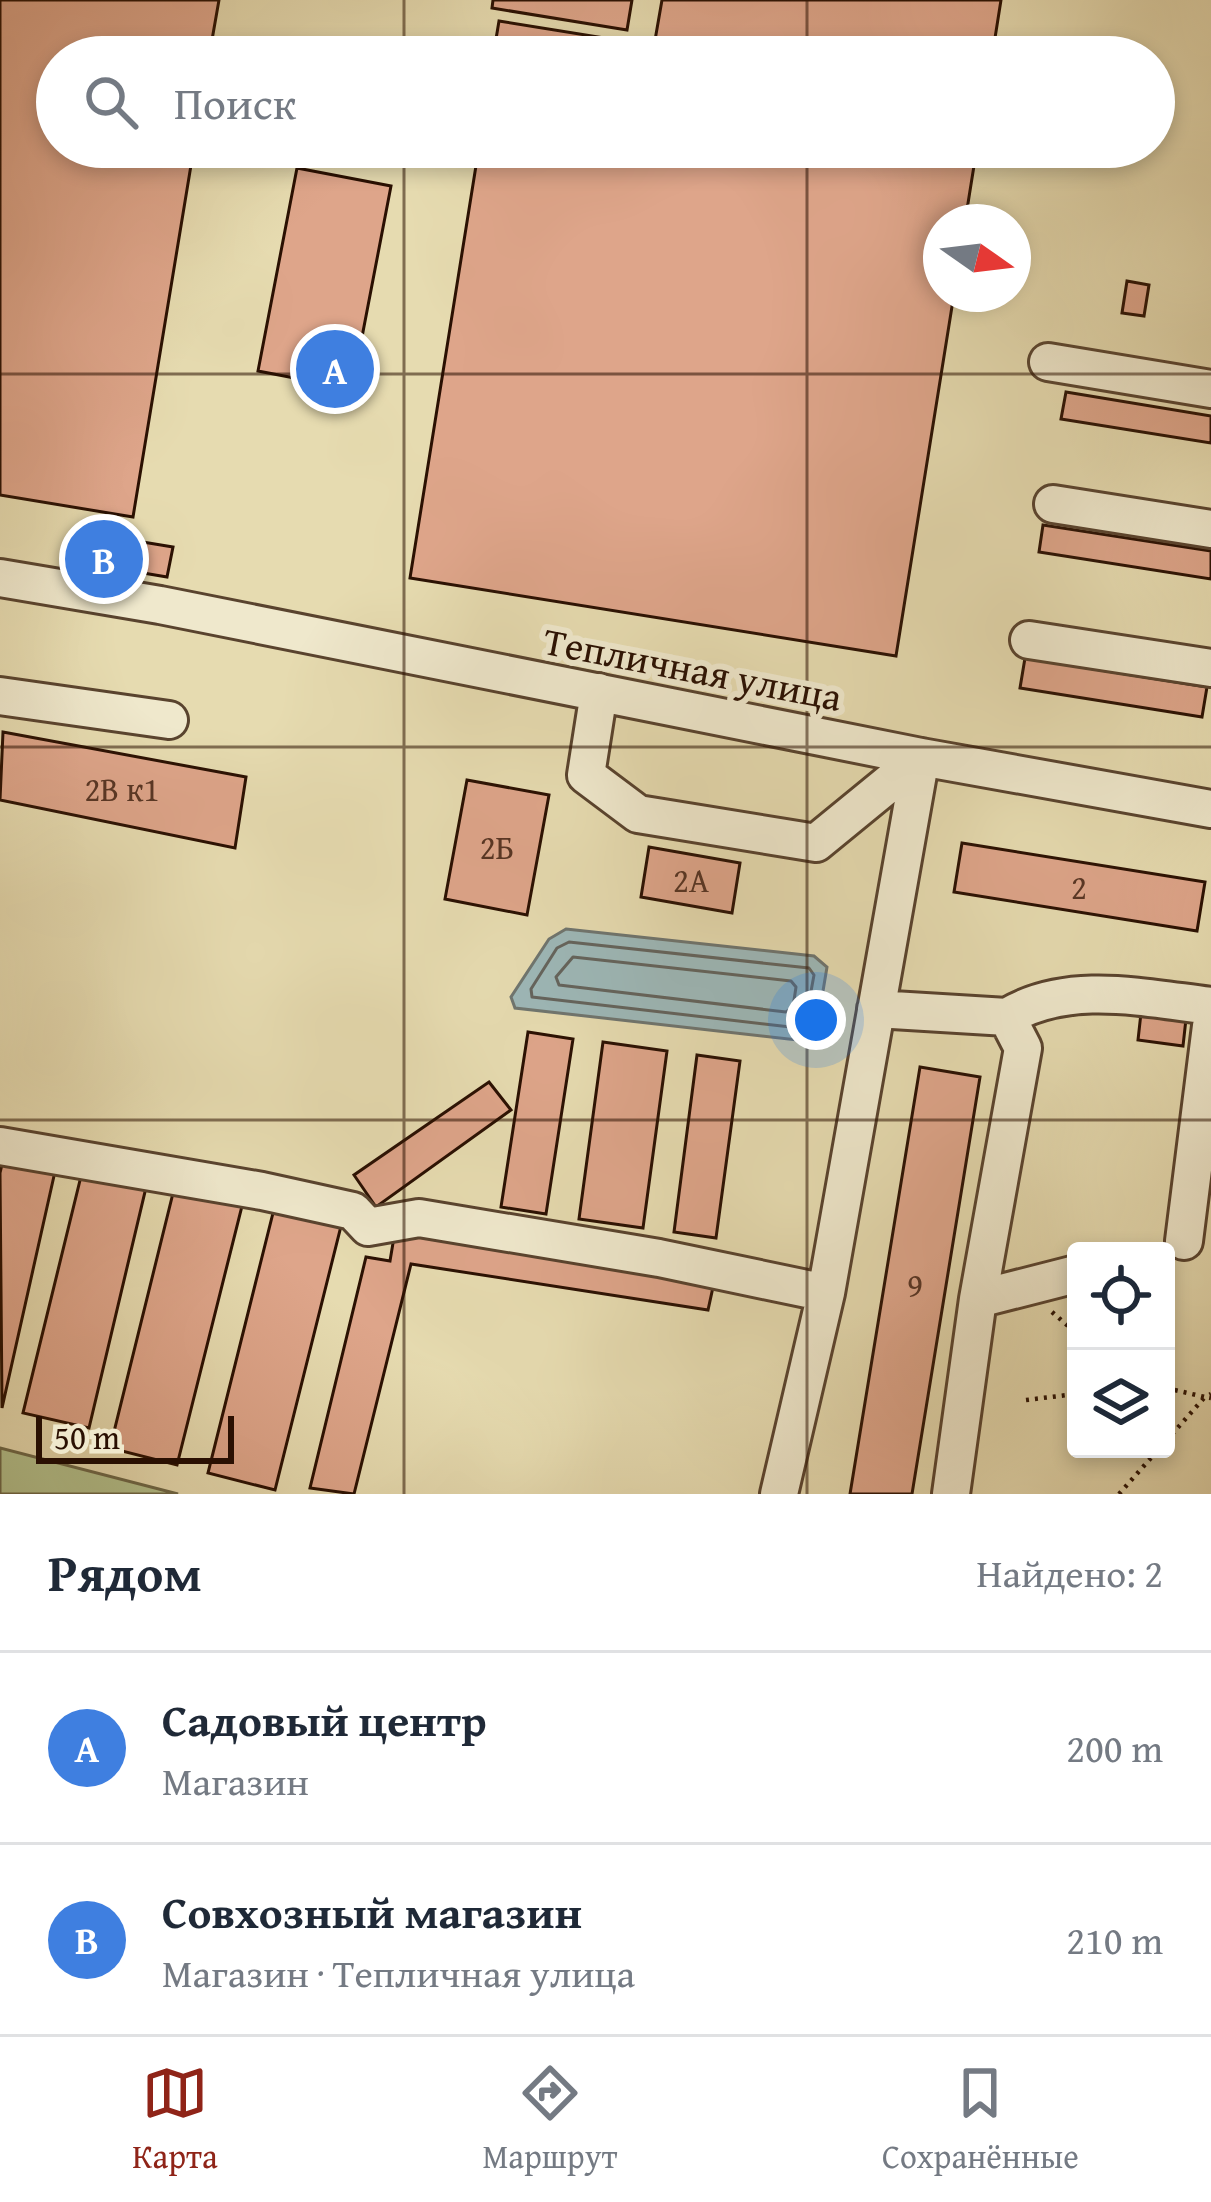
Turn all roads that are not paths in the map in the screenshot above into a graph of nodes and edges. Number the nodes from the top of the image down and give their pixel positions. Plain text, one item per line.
1 (1048, 362) dead end
2 (1211, 389) edge
3 (1053, 504) dead end
4 (1211, 530) edge
5 (0, 578) edge
6 (1029, 640) dead end
7 (1211, 668) edge
8 (599, 692) junction
9 (0, 696) edge
10 (169, 720) dead end
11 (921, 757) junction
12 (1211, 809) edge
13 (1211, 1006) edge
14 (876, 1010) junction
15 (1007, 1017) junction
16 (1211, 1025) edge
17 (0, 1146) edge
18 (1182, 1251) edge
19 (1067, 1276) edge
20 (826, 1292) junction
21 (978, 1299) junction
22 (778, 1494) edge
23 (951, 1494) edge

1 - 2 street
3 - 4 street
5 - 8 street, Тепличная улица
6 - 7 street
8 - 11 street, Тепличная улица
8 - 11 street
9 - 10 street
11 - 12 street, Тепличная улица
11 - 14 street
13 - 15 street
14 - 15 street
14 - 20 street
15 - 21 street
16 - 18 street
17 - 20 street
19 - 21 street
20 - 22 street
21 - 23 street

